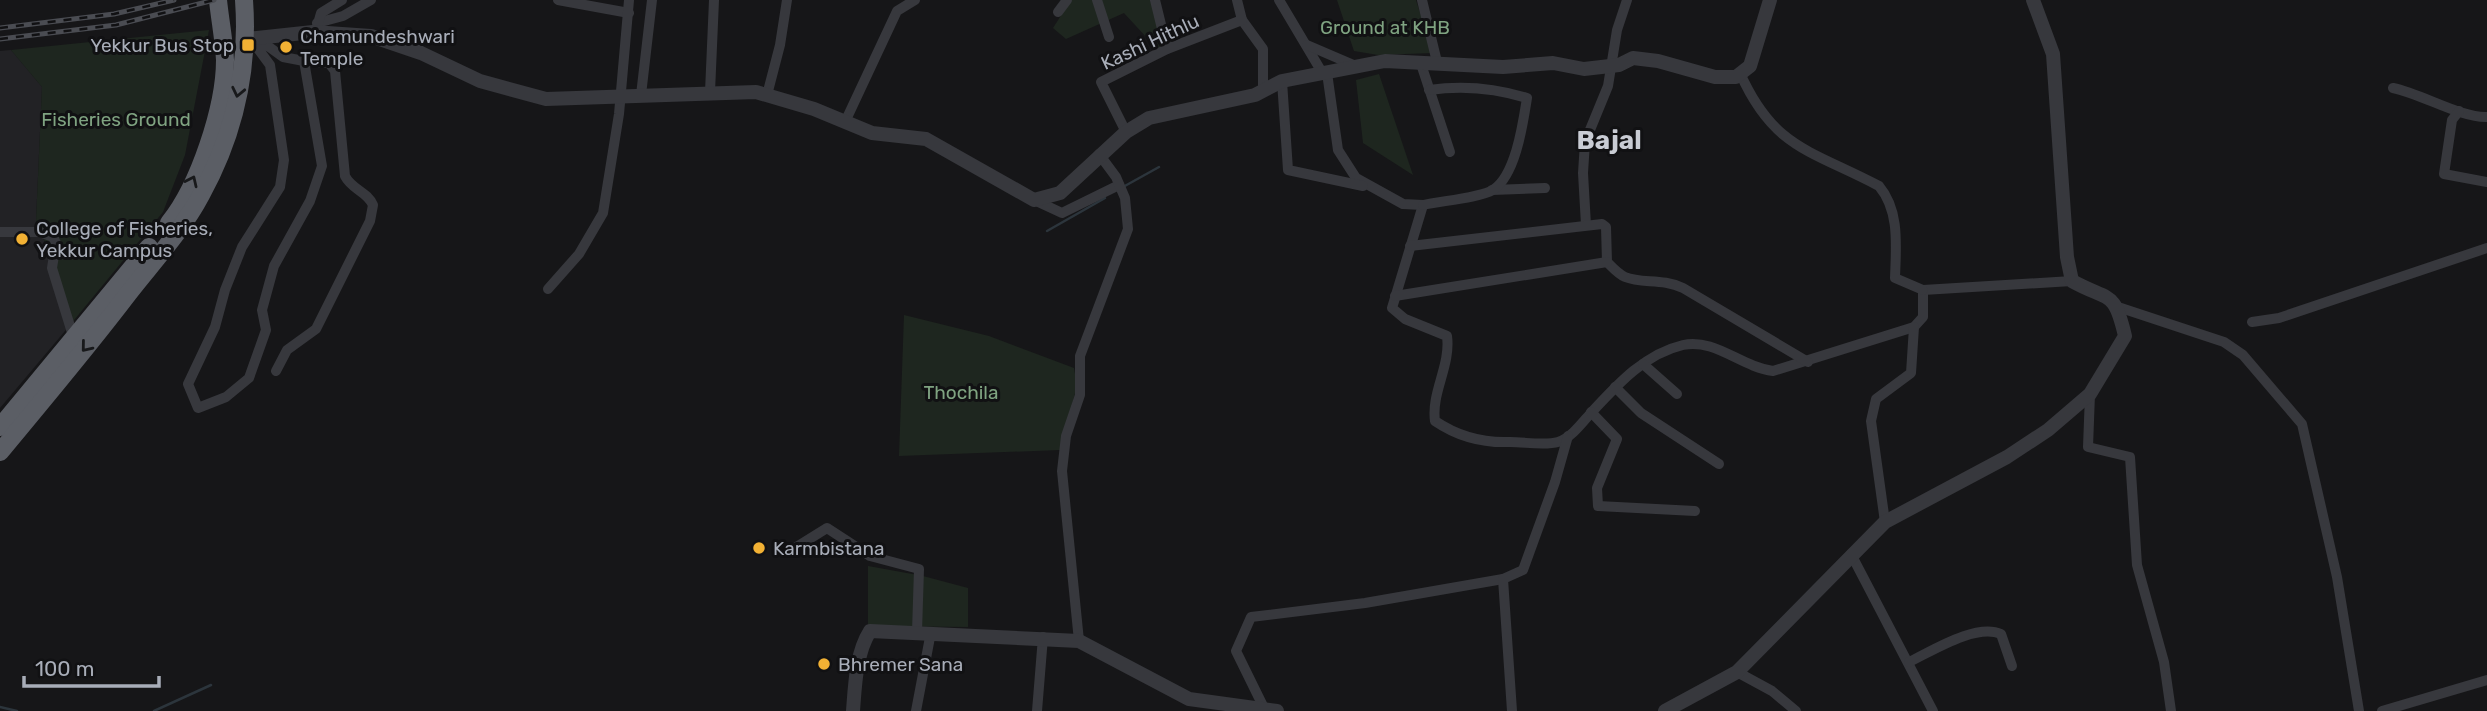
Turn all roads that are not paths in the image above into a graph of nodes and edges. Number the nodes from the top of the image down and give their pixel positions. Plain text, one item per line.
1 (218, 0) edge
2 (244, 0) edge
3 (342, 0) edge
4 (371, 0) edge
5 (558, 0) edge
6 (629, 0) edge
7 (652, 0) edge
8 (714, 0) edge
9 (787, 0) edge
10 (915, 0) edge
11 (1067, 0) edge
12 (1097, 0) edge
13 (1155, 0) edge
14 (1237, 0) edge
15 (1279, 0) edge
16 (1422, 0) edge
17 (1627, 0) edge
18 (1770, 0) edge
19 (2033, 0) edge
20 (1058, 12) dead end
21 (629, 13) junction
22 (1242, 20) junction
23 (315, 27) junction
24 (246, 32) junction
25 (1109, 37) dead end
26 (1307, 45) junction
27 (1167, 49) junction
28 (280, 55) junction
29 (304, 61) junction
30 (1420, 61) junction
31 (1437, 62) junction
32 (270, 65) junction
33 (1614, 65) junction
34 (1357, 67) junction
35 (1325, 73) junction
36 (1740, 73) junction
37 (1282, 81) junction
38 (2393, 88) dead end
39 (1429, 90) junction
40 (1263, 91) junction
41 (710, 92) junction
42 (641, 95) junction
43 (767, 95) junction
44 (621, 96) junction
45 (2459, 111) junction
46 (2487, 117) edge
47 (845, 122) junction
48 (1126, 132) junction
49 (1450, 152) dead end
50 (1099, 154) junction
51 (2487, 183) edge
52 (1121, 188) junction
53 (1545, 188) dead end
54 (1377, 190) junction
55 (1492, 190) junction
56 (1034, 200) junction
57 (1423, 205) junction
58 (1586, 225) junction
59 (0, 232) edge
60 (1410, 246) junction
61 (2487, 248) edge
62 (1606, 262) junction
63 (2072, 281) junction
64 (548, 289) dead end
65 (1923, 290) junction
66 (1395, 296) junction
67 (2118, 307) junction
68 (2252, 322) dead end
69 (1914, 327) junction
70 (74, 339) junction
71 (1808, 362) junction
72 (1643, 364) junction
73 (276, 370) dead end
74 (1615, 387) junction
75 (1676, 394) dead end
76 (2090, 394) junction
77 (1591, 412) junction
78 (0, 427) edge
79 (1568, 436) junction
80 (0, 452) edge
81 (1718, 464) dead end
82 (1695, 511) dead end
83 (1885, 522) junction
84 (790, 551) dead end
85 (1851, 554) junction
86 (1503, 579) junction
87 (924, 632) junction
88 (1043, 638) junction
89 (1079, 641) junction
90 (1909, 662) junction
91 (2012, 666) dead end
92 (1737, 672) junction
93 (2487, 680) edge
94 (1271, 710) edge
95 (1671, 710) edge
96 (853, 711) edge
97 (916, 711) edge
98 (1037, 711) edge
99 (1512, 711) edge
100 (1796, 711) edge
101 (1933, 711) edge
102 (2171, 711) edge
103 (2359, 711) edge
104 (2382, 711) edge

70 -> 1 highway
2 - 24 highway
3 - 23 street
4 - 23 street
5 - 21 street
6 - 21 street
7 - 42 street
8 - 41 street
9 - 43 street
10 - 47 street
11 - 20 street
12 - 25 street
13 - 27 street
14 - 22 street
15 - 26 street
16 - 31 street
17 - 33 street
18 - 36 street
19 - 63 street
21 - 44 street
22 - 27 street, Kashi Hithlu
22 - 40 street
23 - 24 street
23 - 44 street
24 - 28 street
24 - 32 street
24 -> 80 highway
26 - 34 street
26 - 35 street
27 - 48 street, Kashi Hithlu
28 - 29 street
28 - 32 street
29 - 32 street
29 - 73 street
30 - 31 street
30 - 34 street
30 - 39 street
31 - 33 street
33 - 36 street
33 - 58 street
34 - 35 street
35 - 37 street
35 - 54 street
36 - 65 street
37 - 40 street
37 - 54 street
38 - 45 street
39 - 49 street
39 - 55 street
40 - 48 street
41 - 42 street
41 - 43 street
42 - 44 street
43 - 47 street
44 - 64 street
45 - 46 street
45 - 51 street
47 - 56 street
48 - 50 street
50 - 52 street
50 - 56 street
52 - 56 street
52 - 89 street
53 - 55 street
54 - 57 street
55 - 57 street
57 - 60 street
58 - 60 street
58 - 62 street
59 - 70 street
60 - 66 street
61 - 68 street
62 - 66 street
62 - 71 street
63 - 65 street
63 - 67 street
65 - 69 street
66 - 79 street
67 - 76 street
67 - 103 street
69 - 71 street
69 - 83 street
70 - 78 highway
71 - 72 street
72 - 74 street
72 - 75 street
74 - 77 street
74 - 81 street
76 - 83 street
76 - 102 street
77 - 79 street
77 - 82 street
79 - 86 street
83 - 85 street
84 - 87 street
85 - 90 street
85 - 92 street
86 - 94 street
86 - 99 street
87 - 88 street
87 - 96 street
87 - 97 street
88 - 89 street
88 - 98 street
89 - 94 street
90 - 91 street
90 - 101 street
92 - 95 street
92 - 100 street
93 - 104 street

